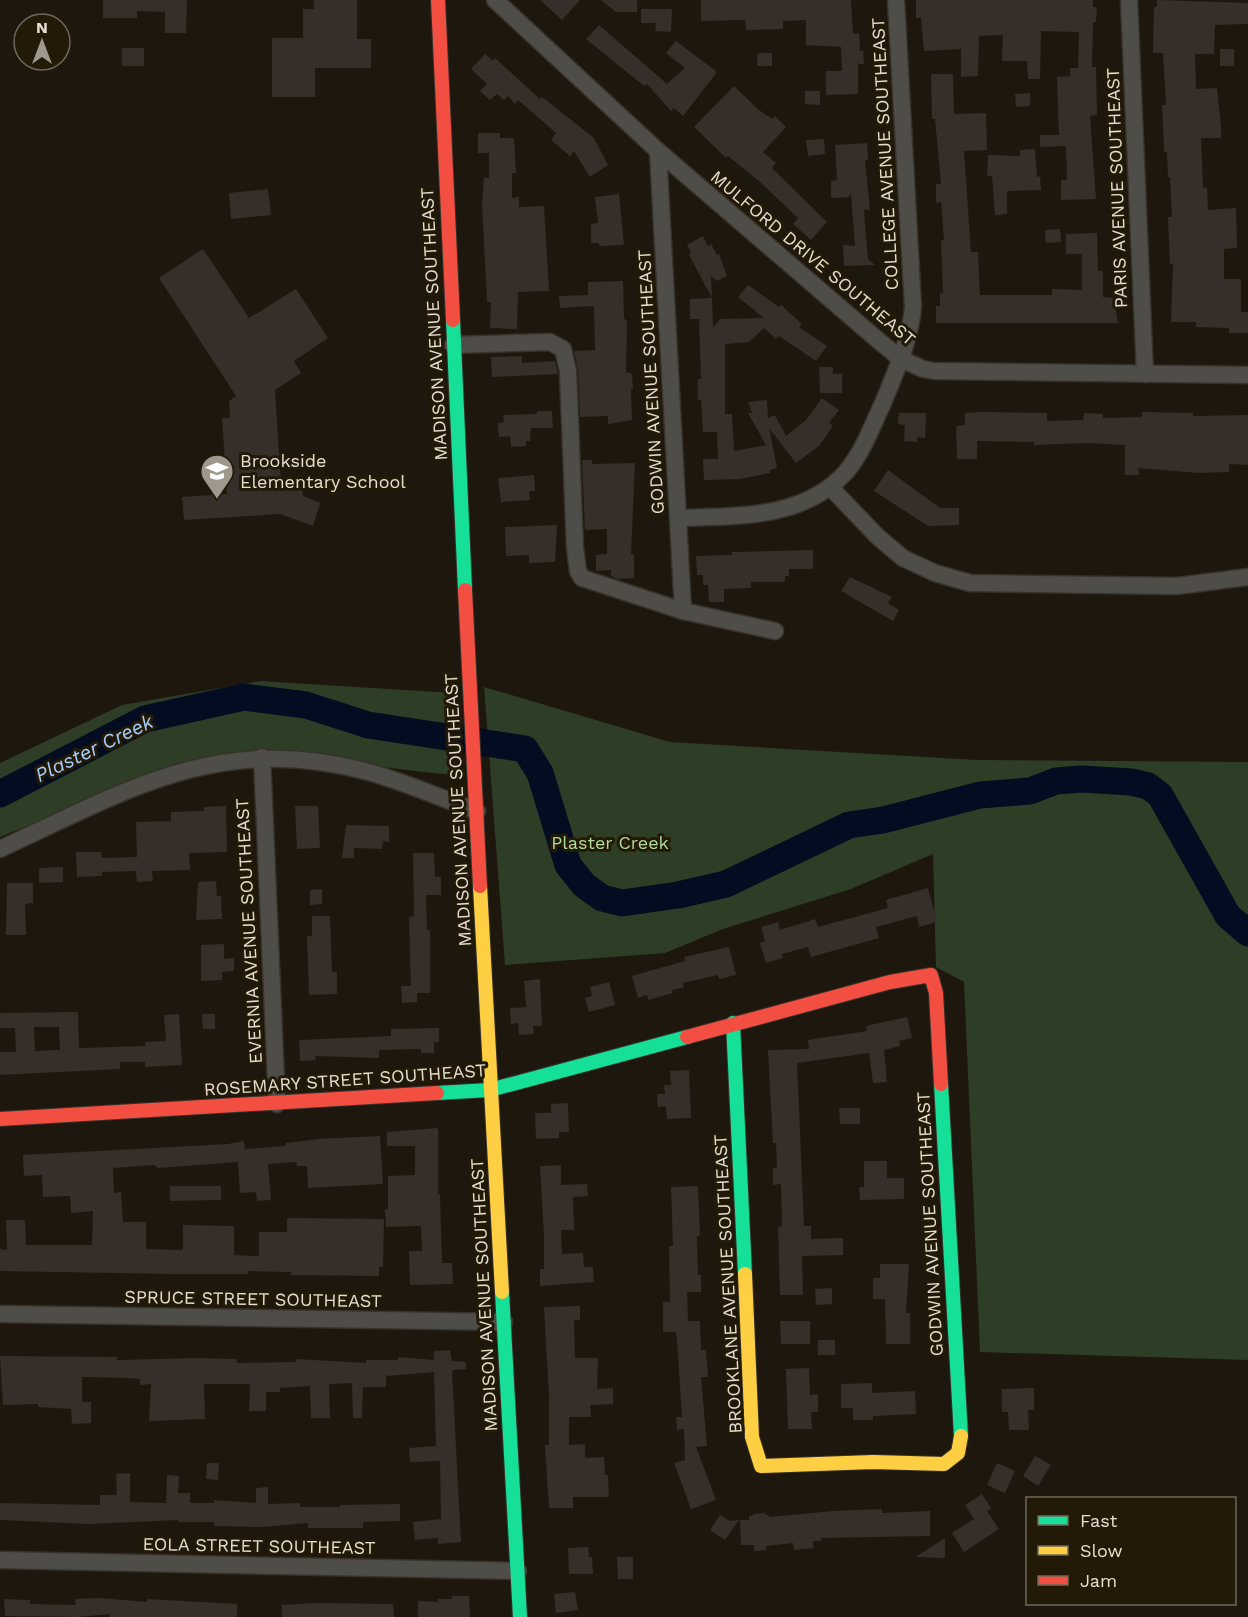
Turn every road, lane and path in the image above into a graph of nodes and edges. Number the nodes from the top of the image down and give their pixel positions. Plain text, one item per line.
1 (438, 0) edge
2 (495, 0) edge
3 (896, 0) edge
4 (1129, 0) edge
5 (658, 151) junction
6 (453, 345) junction
7 (901, 359) junction
8 (1145, 374) junction
9 (1248, 375) edge
10 (830, 487) junction
11 (679, 518) junction
12 (1248, 577) edge
13 (682, 610) junction
14 (776, 631) dead end
15 (262, 757) junction
16 (477, 811) junction
17 (0, 849) edge
18 (931, 975) joint
19 (733, 1023) junction
20 (490, 1090) junction
21 (277, 1104) junction
22 (0, 1119) edge
23 (0, 1314) edge
24 (504, 1322) junction
25 (944, 1464) joint
26 (0, 1560) edge
27 (518, 1570) junction
28 (520, 1617) edge

1 - 6 street, MADISON AVENUE SOUTHEAST
2 - 5 street, MULFORD DRIVE SOUTHEAST
3 - 7 street, COLLEGE AVENUE SOUTHEAST
4 - 8 street, PARIS AVENUE SOUTHEAST
5 - 7 street, MULFORD DRIVE SOUTHEAST
5 - 11 street, GODWIN AVENUE SOUTHEAST
6 - 13 street
6 - 16 street, MADISON AVENUE SOUTHEAST
7 - 8 street, MULFORD DRIVE SOUTHEAST
7 - 10 street, COLLEGE AVENUE SOUTHEAST
8 - 9 street, MULFORD DRIVE SOUTHEAST
10 - 11 street, COLLEGE AVENUE SOUTHEAST
10 - 12 street
11 - 13 street, GODWIN AVENUE SOUTHEAST
13 - 14 street
15 - 16 street
15 - 17 street
15 - 21 street, EVERNIA AVENUE SOUTHEAST
16 - 20 street, MADISON AVENUE SOUTHEAST
18 - 19 street, ROSEMARY STREET SOUTHEAST
18 - 25 street, GODWIN AVENUE SOUTHEAST
19 - 20 street, ROSEMARY STREET SOUTHEAST
19 - 25 street, BROOKLANE AVENUE SOUTHEAST
20 - 21 street, ROSEMARY STREET SOUTHEAST
20 - 24 street, MADISON AVENUE SOUTHEAST
21 - 22 street, ROSEMARY STREET SOUTHEAST
23 - 24 street, SPRUCE STREET SOUTHEAST
24 - 27 street, MADISON AVENUE SOUTHEAST
26 - 27 street, EOLA STREET SOUTHEAST
27 - 28 street, MADISON AVENUE SOUTHEAST

